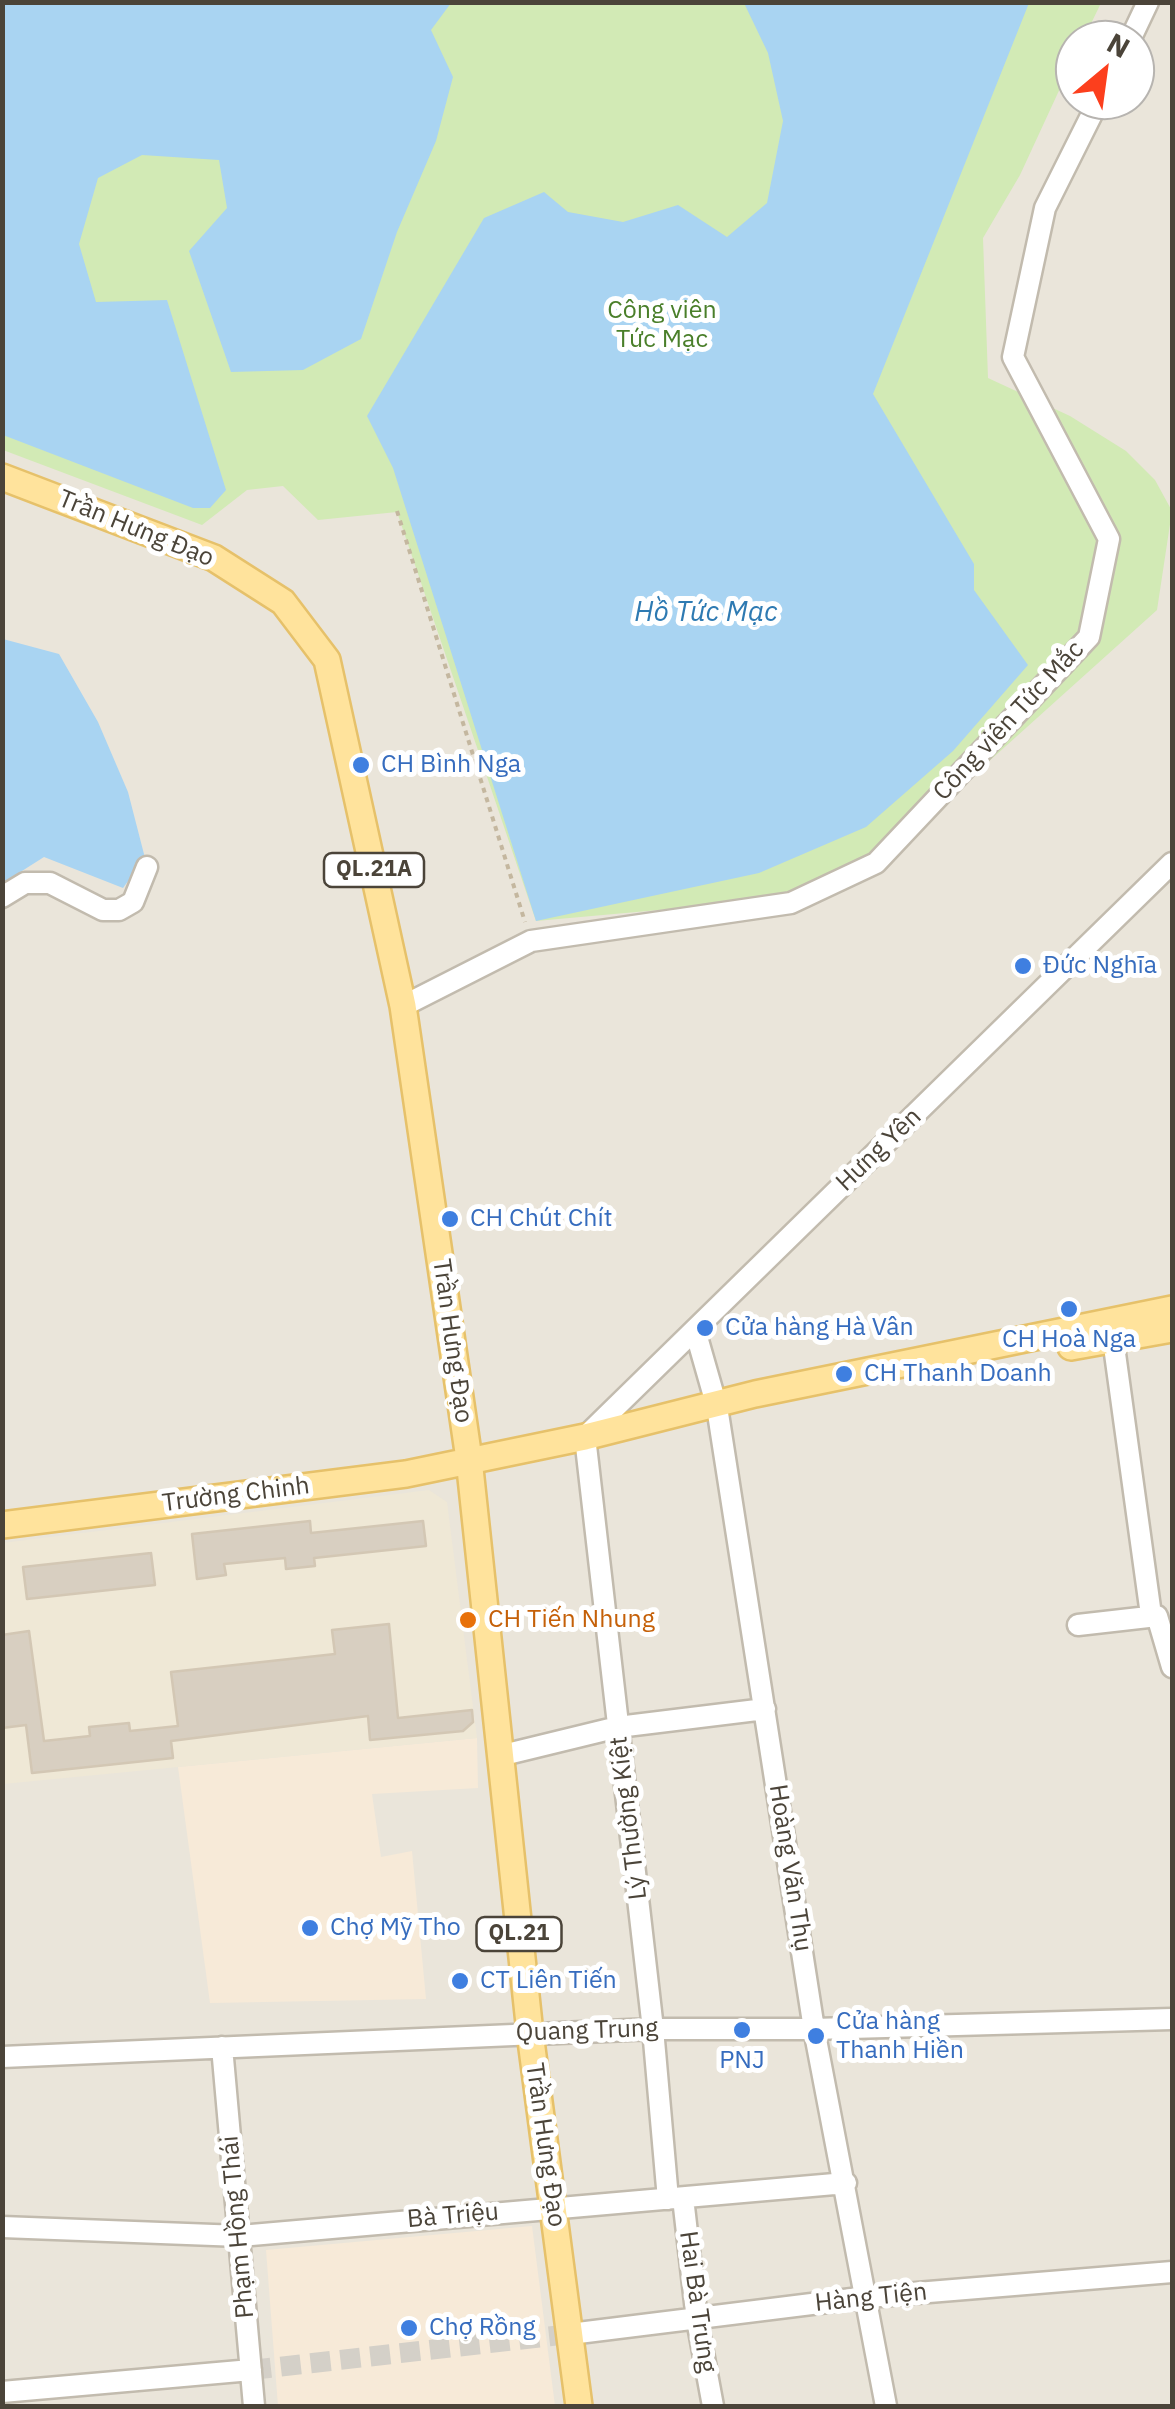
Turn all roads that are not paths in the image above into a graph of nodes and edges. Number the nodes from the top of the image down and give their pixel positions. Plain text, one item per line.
1 (1090, 120) edge
2 (2, 477) edge
3 (1172, 863) edge
4 (146, 867) dead end
5 (2, 898) edge
6 (402, 1006) junction
7 (1172, 1309) edge
8 (1172, 1328) edge
9 (695, 1330) junction
10 (1113, 1339) junction
11 (1012, 1349) junction
12 (717, 1407) junction
13 (585, 1437) junction
14 (469, 1459) junction
15 (2, 1509) edge
16 (2, 1525) edge
17 (1151, 1615) junction
18 (1078, 1625) dead end
19 (1172, 1667) edge
20 (765, 1710) junction
21 (618, 1727) junction
22 (499, 1756) junction
23 (1172, 2019) edge
24 (654, 2028) junction
25 (814, 2030) junction
26 (530, 2033) junction
27 (222, 2047) junction
28 (2, 2056) edge
29 (846, 2183) junction
30 (676, 2198) junction
31 (552, 2207) junction
32 (2, 2227) edge
33 (240, 2236) junction
34 (1172, 2272) edge
35 (868, 2296) junction
36 (697, 2320) junction
37 (570, 2334) junction
38 (250, 2370) junction
39 (2, 2392) edge
40 (254, 2406) edge
41 (579, 2406) edge
42 (712, 2406) edge
43 (886, 2406) edge

1 - 6 street, Công viên Tức Mắc
2 - 6 main road, Trần Hưng Đạo / QL.21A
3 - 9 street, Hưng Yên
4 - 5 street
6 - 14 main road, Trần Hưng Đạo / QL.21A
7 - 11 main road, Trường Chinh
8 - 10 main road, Trường Chinh
9 - 12 street, Hoàng Văn Thụ
9 - 13 street, Hưng Yên
10 - 11 main road, Trường Chinh
10 - 17 street
11 - 12 main road, Trường Chinh
12 - 13 main road, Trường Chinh
12 - 20 street, Hoàng Văn Thụ
13 - 14 main road, Trường Chinh
13 - 21 street, Lý Thường Kiệt
14 - 15 main road, Trường Chinh
14 - 16 main road, Trường Chinh
14 - 22 main road, Trần Hưng Đạo / QL.21
17 - 18 street
17 - 19 street
20 - 21 street
20 - 25 street, Hoàng Văn Thụ
21 - 22 street
21 - 24 street, Lý Thường Kiệt
22 - 26 main road, Trần Hưng Đạo / QL.21
23 - 25 street, Quang Trung
24 - 25 street, Quang Trung
24 - 26 street, Quang Trung
24 - 30 street, Lý Thường Kiệt
25 - 29 street, Hoàng Văn Thụ
26 - 27 street, Quang Trung
26 - 31 main road, Trần Hưng Đạo / QL.21
27 - 28 street, Quang Trung
27 - 33 street, Phạm Hồng Thái
29 - 30 street, Bà Triệu
29 - 35 street, Hoàng Văn Thụ
30 - 31 street, Bà Triệu
30 - 36 street, Hai Bà Trưng
31 - 33 street, Bà Triệu
31 - 37 main road, Trần Hưng Đạo / QL.21
32 - 33 street, Bà Triệu
33 - 38 street, Phạm Hồng Thái
34 - 35 street, Hàng Tiện
35 - 36 street, Hàng Tiện
35 - 43 street, Hoàng Văn Thụ
36 - 37 street, Hàng Tiện
36 - 42 street, Hai Bà Trưng
37 - 41 main road, Trần Hưng Đạo / QL.21
38 - 39 street
38 - 40 street, Phạm Hồng Thái

